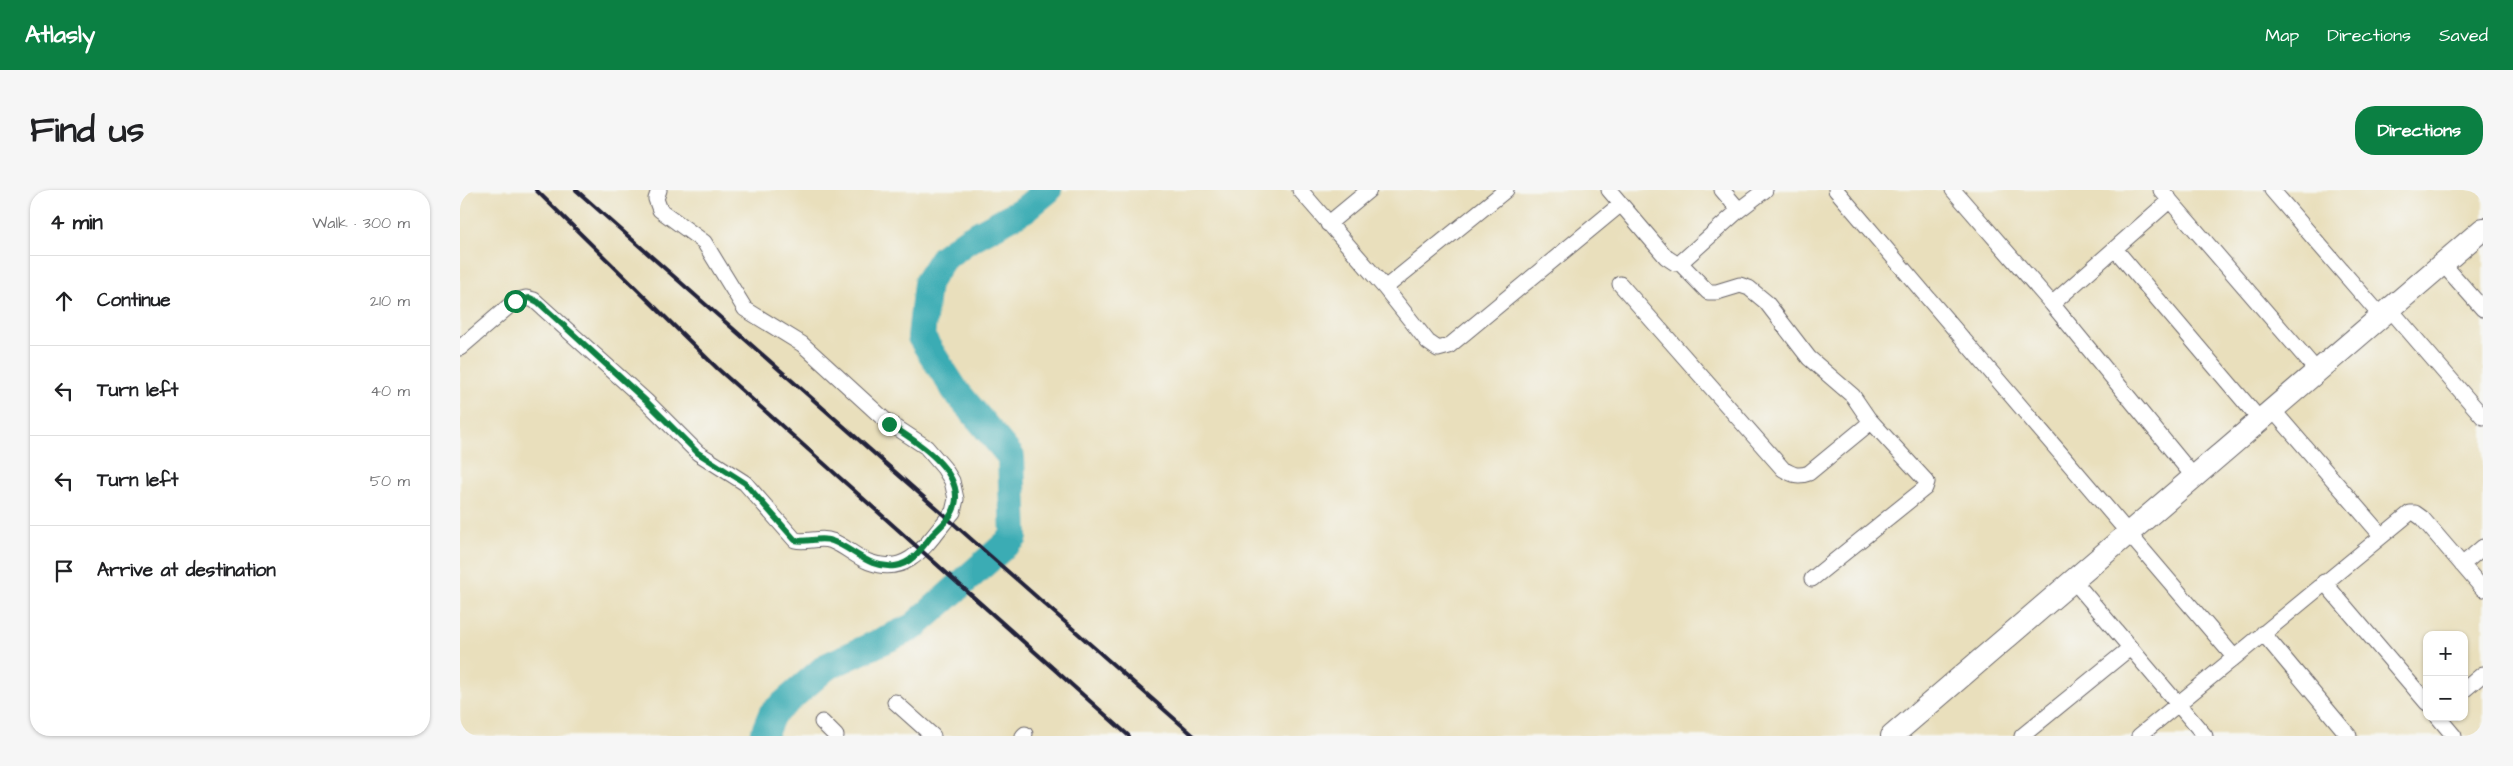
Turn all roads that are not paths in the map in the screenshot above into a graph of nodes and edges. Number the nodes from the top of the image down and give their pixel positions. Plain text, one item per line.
1 (659, 190) edge
2 (1300, 190) edge
3 (1369, 190) edge
4 (1506, 190) edge
5 (1609, 190) edge
6 (1722, 190) edge
7 (1766, 190) edge
8 (1836, 190) edge
9 (1953, 190) edge
10 (2272, 190) edge
11 (2166, 195) edge
12 (1621, 204) junction
13 (1739, 210) junction
14 (1328, 224) junction
15 (2483, 229) edge
16 (2115, 249) junction
17 (1680, 263) junction
18 (2443, 264) junction
19 (1620, 284) dead end
20 (1385, 288) junction
21 (2052, 304) junction
22 (2483, 309) edge
23 (2385, 313) junction
24 (460, 348) edge
25 (2318, 371) junction
26 (2266, 415) junction
27 (2483, 417) edge
28 (1871, 422) junction
29 (2194, 477) junction
30 (2127, 534) junction
31 (2381, 535) junction
32 (2483, 547) edge
33 (2462, 565) junction
34 (1812, 578) dead end
35 (2073, 580) junction
36 (2324, 582) junction
37 (2483, 590) edge
38 (2263, 633) junction
39 (2130, 648) junction
40 (2234, 657) junction
41 (2482, 677) edge
42 (2468, 687) edge
43 (2423, 698) edge
44 (895, 702) dead end
45 (2178, 704) junction
46 (2441, 721) edge
47 (822, 722) dead end
48 (836, 736) edge
49 (933, 736) edge
50 (1892, 736) edge
51 (2022, 736) edge
52 (2138, 736) edge
53 (2205, 736) edge
54 (2349, 736) edge
55 (2454, 736) edge

1 - 24 street
2 - 14 street
3 - 14 street
4 - 20 street
5 - 12 street
6 - 13 street
7 - 13 street
8 - 30 street
9 - 21 street
10 - 23 street
11 - 16 street
11 - 25 street
12 - 17 street
12 - 20 street
13 - 17 street
14 - 20 street
15 - 18 street
16 - 21 street
16 - 26 street
17 - 28 street
18 - 22 street
18 - 23 street
19 - 28 street
21 - 29 street
23 - 25 street
23 - 27 street
25 - 26 street
26 - 29 street
26 - 31 street
28 - 34 street
29 - 30 street
30 - 35 street
30 - 40 street
31 - 33 street
31 - 36 street
32 - 33 street
33 - 37 street
35 - 39 street
35 - 50 street
36 - 38 street
36 - 43 street
38 - 40 street
38 - 54 street
39 - 45 street
39 - 51 street
40 - 45 street
41 - 42 street
44 - 49 street
45 - 52 street
45 - 53 street
46 - 55 street
47 - 48 street

